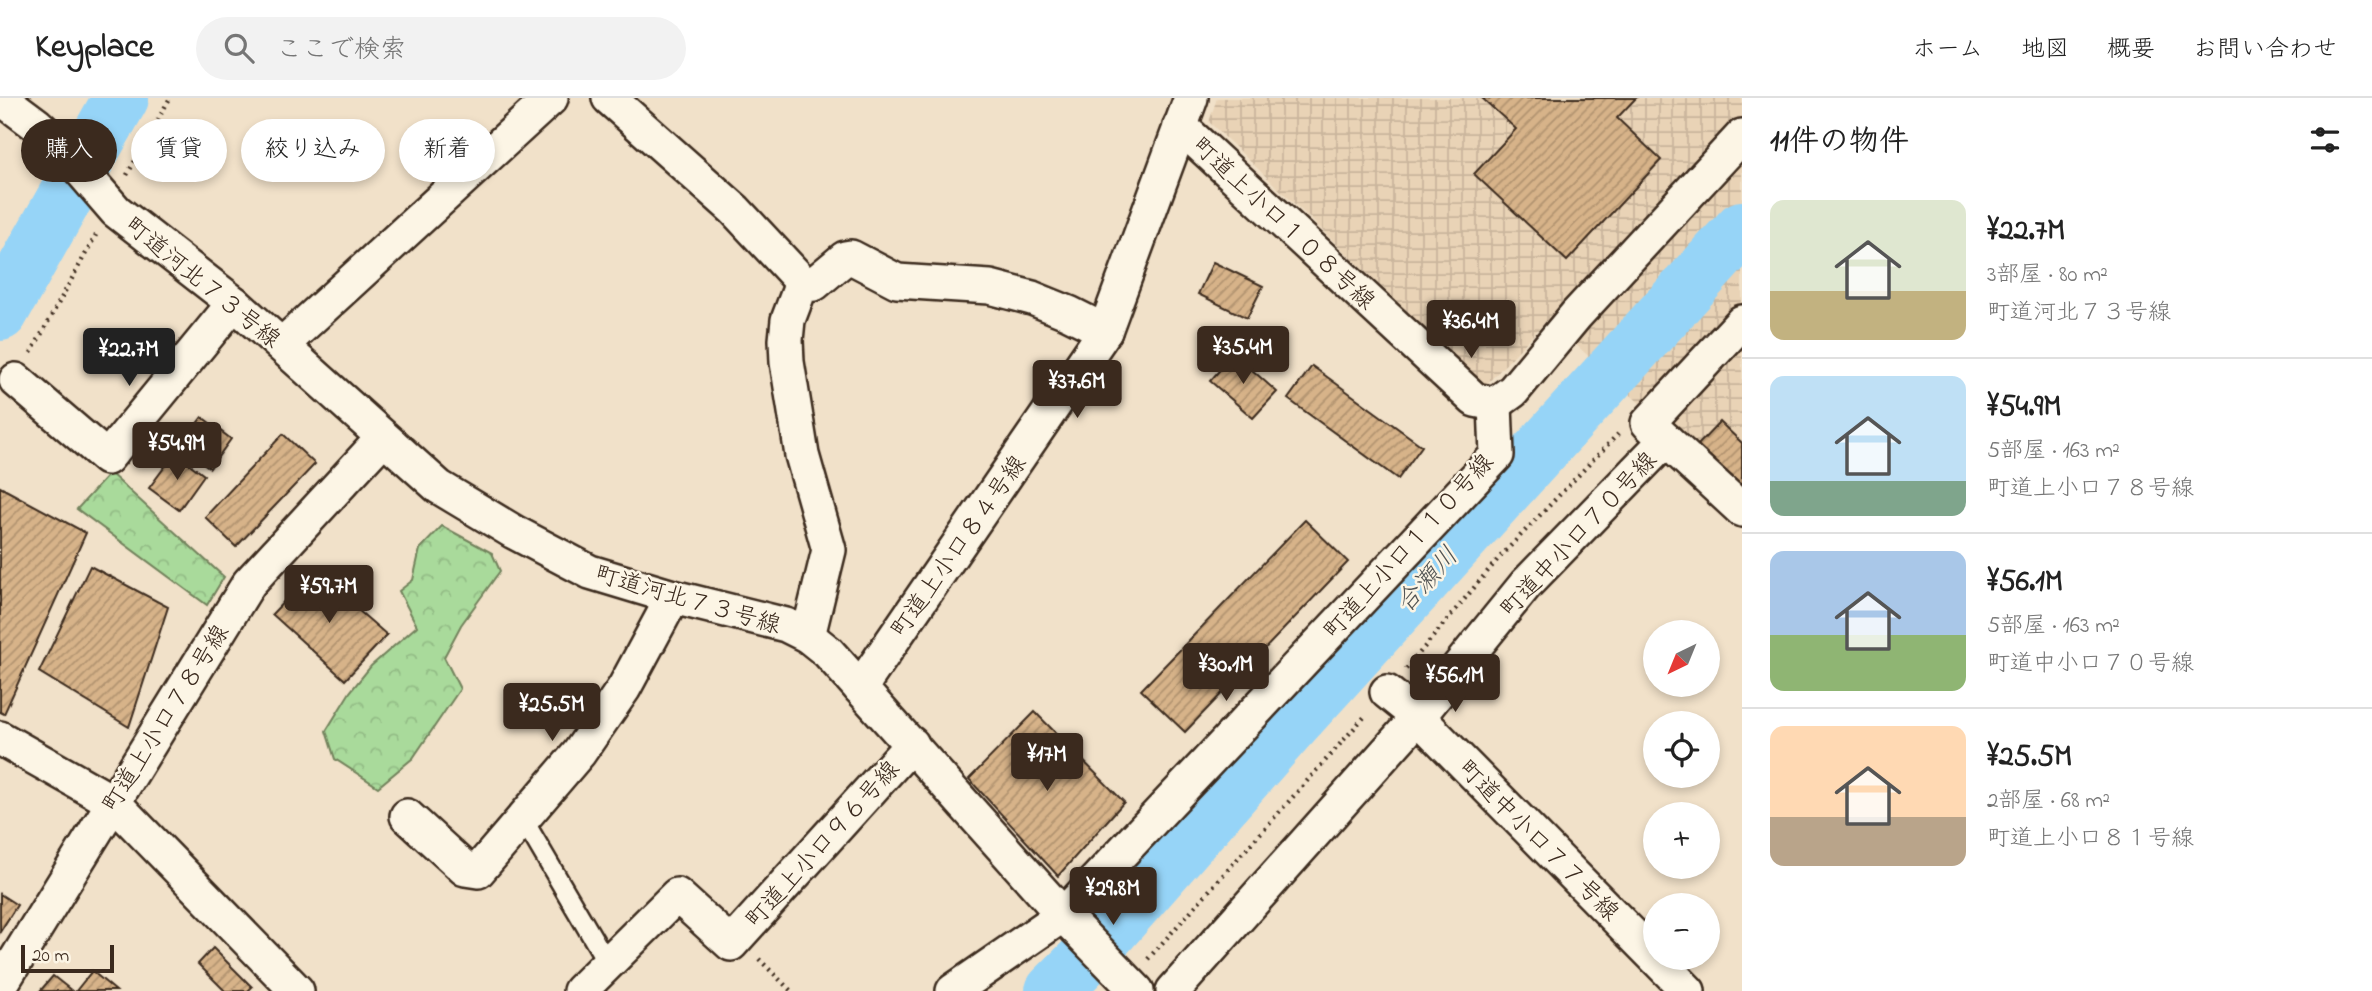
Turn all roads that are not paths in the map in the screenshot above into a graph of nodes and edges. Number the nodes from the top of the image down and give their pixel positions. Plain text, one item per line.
1 (1, 98) edge
2 (551, 98) edge
3 (609, 98) edge
4 (1186, 112) edge
5 (1742, 136) edge
6 (805, 285) junction
7 (234, 303) junction
8 (1742, 322) edge
9 (1105, 331) junction
10 (282, 345) junction
11 (16, 380) road end
12 (1495, 404) junction
13 (383, 438) junction
14 (1666, 440) junction
15 (1742, 510) edge
16 (673, 597) junction
17 (808, 636) junction
18 (860, 688) junction
19 (1387, 692) dead end
20 (1418, 718) junction
21 (0, 738) edge
22 (912, 744) junction
23 (113, 802) junction
24 (407, 816) dead end
25 (523, 819) junction
26 (1068, 920) junction
27 (608, 964) junction
28 (0, 986) edge
29 (297, 991) edge
30 (580, 991) edge
31 (953, 991) edge
32 (1138, 991) edge
33 (1173, 991) edge
34 (1688, 991) edge

1 - 7 street, 町道河北７３号線
2 - 10 street
3 - 6 street
4 - 9 street, 町道上小口８４号線
4 - 12 street, 町道上小口１０８号線
5 - 12 street
6 - 9 street
6 - 17 street
7 - 10 street, 町道河北７３号線
7 - 11 street
8 - 14 street
9 - 18 street, 町道上小口８４号線
10 - 13 street, 町道河北７３号線
12 - 26 street, 町道上小口１１０号線
13 - 16 street, 町道河北７３号線
13 - 23 street, 町道上小口７８号線
14 - 15 street, 町道中小口７０号線
14 - 20 street, 町道中小口７０号線
16 - 17 street, 町道河北７３号線
16 - 25 street
17 - 18 street, 町道河北７３号線
18 - 22 street, 町道河北７３号線
19 - 20 street, 町道中小口７７号線
20 - 33 street, 町道中小口７０号線
20 - 34 street, 町道中小口７７号線
21 - 23 street
22 - 26 street, 町道河北７３号線
22 - 27 street, 町道上小口９６号線
23 - 28 street, 町道上小口７８号線
23 - 29 street
24 - 25 street
25 - 27 lane
26 - 31 street, 町道上小口１１０号線
26 - 32 street, 町道河北７３号線
27 - 30 street, 町道上小口９６号線

